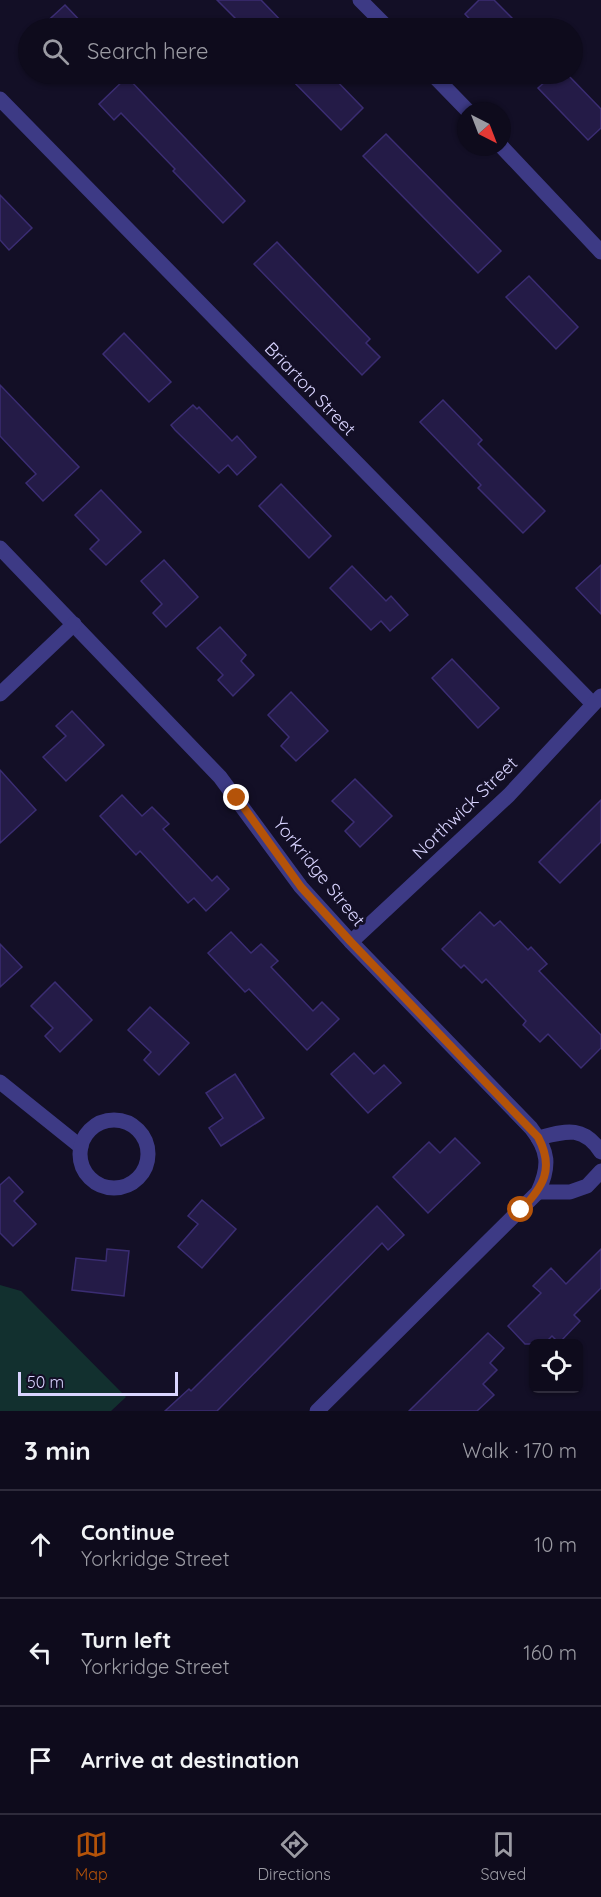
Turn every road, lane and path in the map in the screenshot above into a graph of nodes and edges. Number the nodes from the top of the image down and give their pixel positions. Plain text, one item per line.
1 (360, 0) edge
2 (378, 18) edge
3 (442, 84) edge
4 (0, 99) edge
5 (459, 102) edge
6 (510, 156) edge
7 (601, 252) edge
8 (0, 548) edge
9 (74, 624) junction
10 (0, 694) edge
11 (597, 700) edge
12 (351, 942) junction
13 (0, 1082) edge
14 (538, 1137) junction
15 (81, 1147) junction
16 (601, 1152) edge
17 (601, 1171) edge
18 (538, 1192) junction
19 (317, 1411) edge

1 - 2 street
3 - 5 street
4 - 11 street, Briarton Street
6 - 7 street
8 - 9 street, Yorkridge Street
9 - 10 street
9 - 12 street, Yorkridge Street
11 - 12 street, Northwick Street
12 - 14 street, Yorkridge Street
13 - 15 street
14 - 16 street
14 - 18 street, Yorkridge Street
15 - 15 street
17 - 18 street
18 - 19 street, Yorkridge Street

